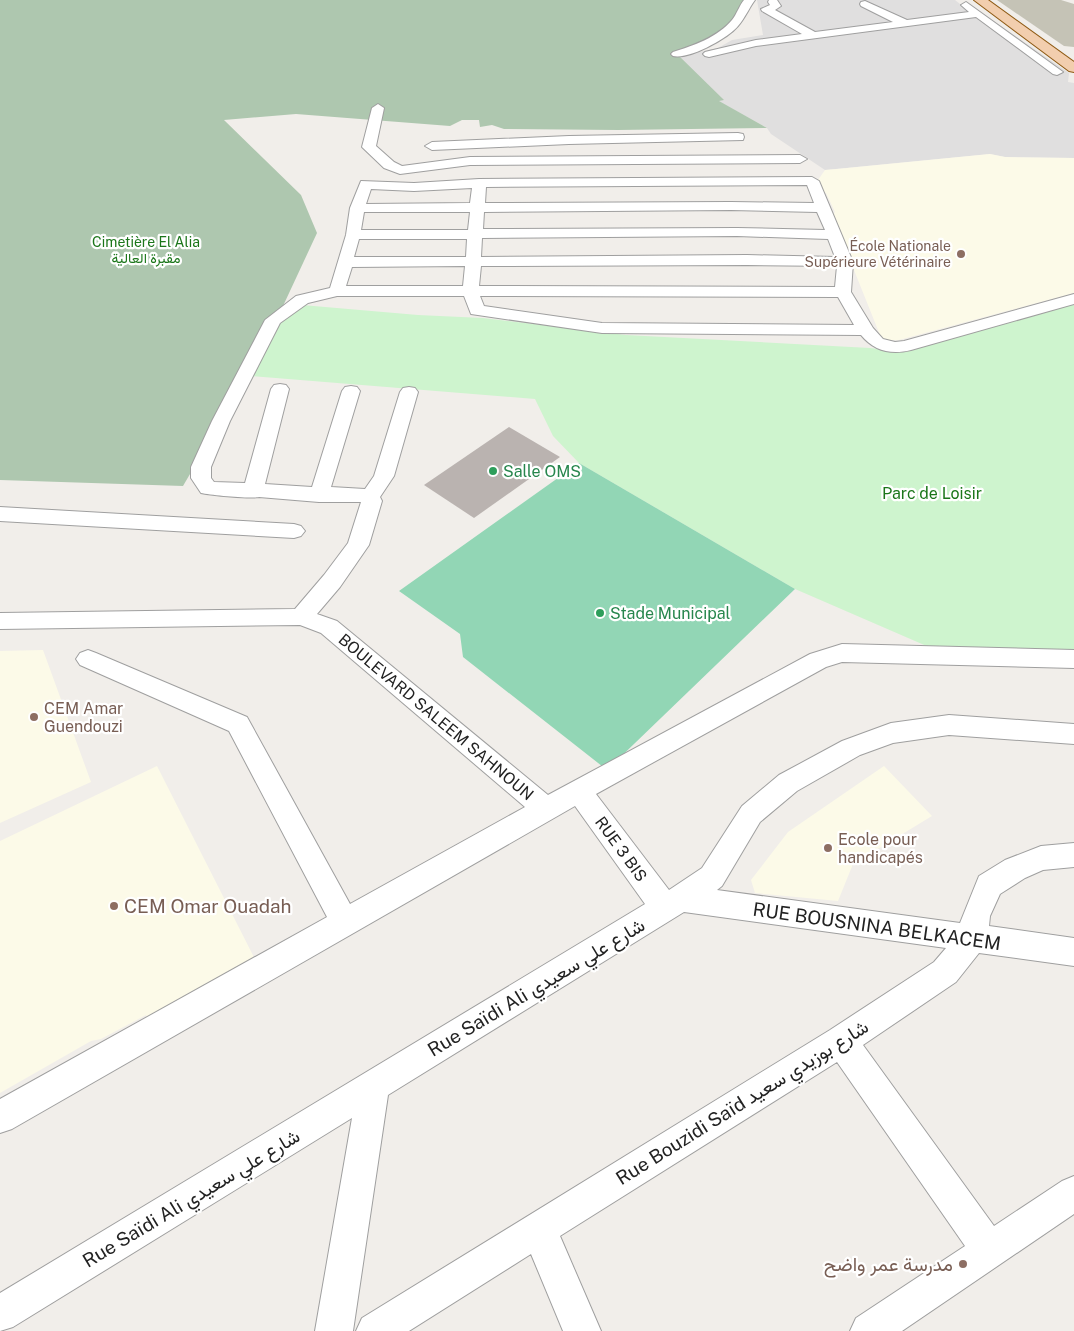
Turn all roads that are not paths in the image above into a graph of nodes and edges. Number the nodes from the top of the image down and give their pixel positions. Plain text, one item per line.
1 (750, 0) edge
2 (975, 0) edge
3 (980, 0) edge
4 (989, 0) edge
5 (773, 2) dead end
6 (865, 4) dead end
7 (978, 14) junction
8 (904, 23) junction
9 (812, 35) junction
10 (677, 54) dead end
11 (709, 54) dead end
12 (1074, 61) edge
13 (1074, 68) edge
14 (1057, 72) dead end
15 (378, 108) dead end
16 (738, 137) dead end
17 (713, 138) junction
18 (569, 140) junction
19 (432, 146) dead end
20 (717, 158) junction
21 (568, 160) junction
22 (800, 160) dead end
23 (470, 161) junction
24 (601, 182) junction
25 (723, 182) junction
26 (471, 183) junction
27 (731, 206) junction
28 (604, 207) junction
29 (357, 208) junction
30 (476, 208) junction
31 (823, 208) junction
32 (737, 232) junction
33 (474, 234) junction
34 (608, 234) junction
35 (834, 234) junction
36 (352, 235) junction
37 (748, 260) junction
38 (612, 261) junction
39 (345, 262) junction
40 (473, 262) junction
41 (844, 262) junction
42 (337, 291) junction
43 (470, 292) junction
44 (616, 292) junction
45 (750, 292) junction
46 (843, 292) junction
47 (1074, 299) edge
48 (621, 328) junction
49 (760, 328) junction
50 (866, 330) junction
51 (280, 389) dead end
52 (352, 391) dead end
53 (408, 392) dead end
54 (253, 492) junction
55 (319, 495) junction
56 (370, 496) junction
57 (0, 514) edge
58 (294, 532) dead end
59 (301, 616) junction
60 (0, 621) edge
61 (88, 659) dead end
62 (1074, 660) edge
63 (1074, 734) edge
64 (578, 790) junction
65 (546, 809) junction
66 (1074, 855) edge
67 (673, 903) junction
68 (345, 923) junction
69 (972, 939) junction
70 (1074, 952) edge
71 (841, 1041) junction
72 (373, 1086) junction
73 (0, 1118) edge
74 (1074, 1193) edge
75 (539, 1230) junction
76 (989, 1250) junction
77 (0, 1314) edge
78 (334, 1331) edge
79 (375, 1331) edge
80 (582, 1331) edge
81 (869, 1331) edge

1 - 10 street
2 - 7 street
3 - 13 main road
4 - 12 main road
5 - 9 street
6 - 8 street
7 - 8 street
7 - 14 street
8 - 9 street
9 - 11 street
15 - 23 street
16 - 17 street
17 - 18 street
17 - 20 street
18 - 19 street
18 - 21 street
20 - 21 street
20 - 22 street
20 - 25 street
21 - 23 street
23 - 26 street
24 - 25 street
24 - 26 street
24 - 28 street
25 - 27 street
25 - 31 street
26 - 29 street
26 - 30 street
27 - 28 street
27 - 31 street
27 - 32 street
28 - 30 street
28 - 34 street
29 - 30 street
29 - 36 street
30 - 33 street
31 - 35 street
32 - 34 street
32 - 35 street
32 - 37 street
33 - 34 street
33 - 36 street
33 - 40 street
34 - 38 street
35 - 41 street
36 - 39 street
37 - 38 street
37 - 41 street
37 - 45 street
38 - 40 street
38 - 44 street
39 - 40 street
39 - 42 street
40 - 43 street
41 - 46 street
42 - 43 street
42 - 54 street
43 - 44 street
43 - 48 street
44 - 45 street
44 - 48 street
45 - 46 street
45 - 49 street
46 - 50 street
47 - 50 street
48 - 49 street
49 - 50 street
51 - 54 street
52 - 55 street
53 - 56 street
54 - 55 street
55 - 56 street
56 - 59 street
57 - 58 street
59 - 60 street, BOULEVARD SALEEM SAHNOUN
59 - 65 street, BOULEVARD SALEEM SAHNOUN
61 - 68 street
62 - 64 street, BOULEVARD SALEEM SAHNOUN
63 - 67 street, Rue Saïdi Ali شارع علي سعيدي
64 - 65 street, BOULEVARD SALEEM SAHNOUN
64 - 67 street, RUE 3 BIS
65 - 68 street
66 - 69 street, Rue Bouzidi Saïd شارع بوزيدي سعيد
67 - 69 street, RUE BOUSNINA BELKACEM
67 - 72 street, Rue Saïdi Ali شارع علي سعيدي
68 - 73 street
69 - 70 street, RUE BOUSNINA BELKACEM
69 - 71 street, Rue Bouzidi Saïd شارع بوزيدي سعيد
71 - 75 street, Rue Bouzidi Saïd شارع بوزيدي سعيد
71 - 76 street
72 - 77 street, Rue Saïdi Ali شارع علي سعيدي
72 - 78 street
74 - 76 street
75 - 79 street, Rue Bouzidi Saïd شارع بوزيدي سعيد
75 - 80 street
76 - 81 street

